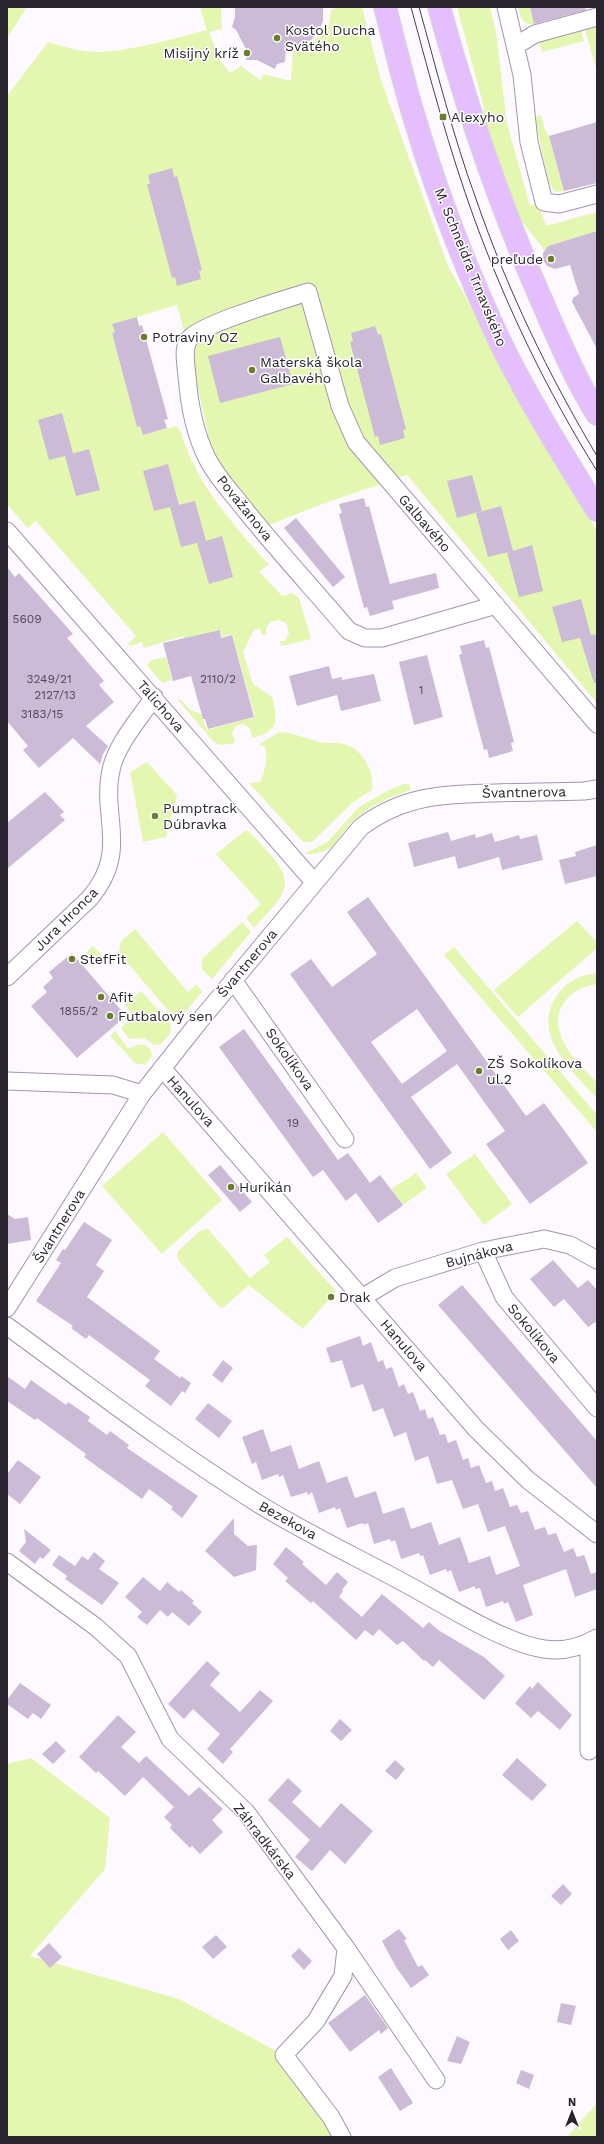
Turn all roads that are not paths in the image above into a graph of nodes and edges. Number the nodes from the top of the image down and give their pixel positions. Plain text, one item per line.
1 (385, 7) edge
2 (439, 7) edge
3 (506, 7) edge
4 (597, 18) edge
5 (515, 46) junction
6 (597, 194) edge
7 (308, 292) joint
8 (597, 414) edge
9 (597, 510) edge
10 (7, 531) edge
11 (496, 605) junction
12 (154, 697) junction
13 (597, 724) edge
14 (597, 789) edge
15 (314, 882) junction
16 (7, 977) edge
17 (233, 980) junction
18 (162, 1068) junction
19 (7, 1081) edge
20 (142, 1094) junction
21 (345, 1138) dead end
22 (483, 1251) junction
23 (597, 1260) edge
24 (363, 1297) junction
25 (7, 1308) edge
26 (7, 1326) edge
27 (597, 1408) edge
28 (597, 1534) edge
29 (7, 1562) edge
30 (593, 1641) edge
31 (589, 1751) dead end
32 (346, 1948) junction
33 (436, 2080) dead end
34 (342, 2137) edge

1 - 9 main road, M. Schneidra Trnavského
2 - 8 main road
3 - 5 street
4 - 5 street
5 - 6 street
7 - 11 street, Galbavého
7 - 11 street, Považanova
10 - 12 street, Talichova
11 - 13 street, Galbavého
12 - 15 street, Talichova
12 - 16 street, Jura Hronca
14 - 15 street, Švantnerova
15 - 17 street, Švantnerova
17 - 18 street, Švantnerova
17 - 21 street, Sokolíkova
18 - 20 street, Švantnerova
18 - 24 street, Hanulova
19 - 20 street
20 - 25 street, Švantnerova
22 - 23 street, Bujnákova
22 - 24 street, Bujnákova
22 - 27 street, Sokolíkova
24 - 28 street, Hanulova
26 - 30 street, Bezekova
29 - 32 street, Záhradkárska
30 - 31 street
32 - 33 street, Záhradkárska
32 - 34 street

